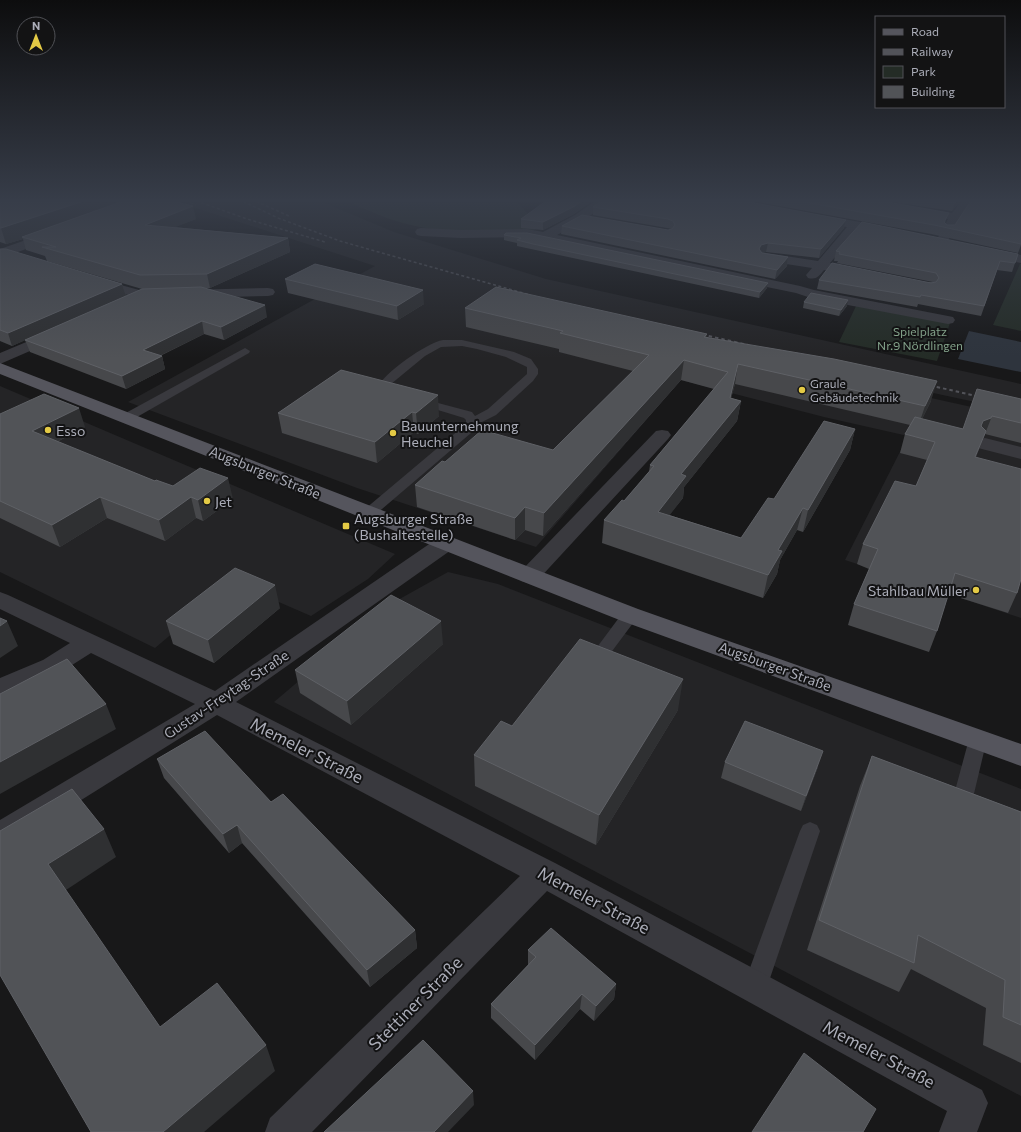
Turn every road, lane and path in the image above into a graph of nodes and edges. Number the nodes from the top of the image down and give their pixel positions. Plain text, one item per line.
1 (1, 252) edge
2 (620, 252) edge
3 (833, 252) edge
4 (983, 252) edge
5 (766, 257) edge
6 (23, 259) edge
7 (1021, 259) edge
8 (821, 266) junction
9 (875, 276) edge
10 (79, 277) edge
11 (800, 290) junction
12 (268, 292) dead end
13 (144, 295) junction
14 (122, 305) edge
15 (948, 320) dead end
16 (65, 330) edge
17 (245, 351) dead end
18 (0, 359) edge
19 (0, 368) edge
20 (126, 418) junction
21 (472, 422) junction
22 (662, 435) dead end
23 (985, 444) edge
24 (1021, 453) edge
25 (370, 512) junction
26 (446, 543) junction
27 (529, 576) junction
28 (0, 600) edge
29 (630, 614) junction
30 (89, 643) junction
31 (595, 662) edge
32 (0, 689) edge
33 (216, 703) junction
34 (978, 739) junction
35 (1021, 755) edge
36 (962, 802) edge
37 (810, 831) dead end
38 (0, 835) edge
39 (544, 873) junction
40 (755, 987) junction
41 (963, 1117) edge
42 (284, 1132) edge

1 - 6 street
2 - 11 street
3 - 8 street
4 - 7 street
5 - 8 street
8 - 9 street
8 - 11 street
10 - 13 street
11 - 15 street
12 - 13 street
13 - 14 street
16 - 18 street
17 - 20 lane
19 - 20 main road, Augsburger Straße
20 - 25 main road, Augsburger Straße
21 - 21 lane
21 - 25 lane
22 - 27 street
23 - 24 street
25 - 26 main road, Augsburger Straße
26 - 27 main road, Augsburger Straße
26 - 33 street, Gustav-Freytag-Straße
27 - 29 main road, Augsburger Straße
28 - 30 street, Memeler Straße
29 - 31 lane
29 - 34 main road, Augsburger Straße
30 - 32 street
30 - 33 street, Memeler Straße
33 - 38 street, Gustav-Freytag-Straße
33 - 39 street, Memeler Straße
34 - 35 main road, Augsburger Straße
34 - 36 lane
37 - 40 lane
39 - 40 street, Memeler Straße
39 - 42 street, Stettiner Straße
40 - 41 street, Memeler Straße

